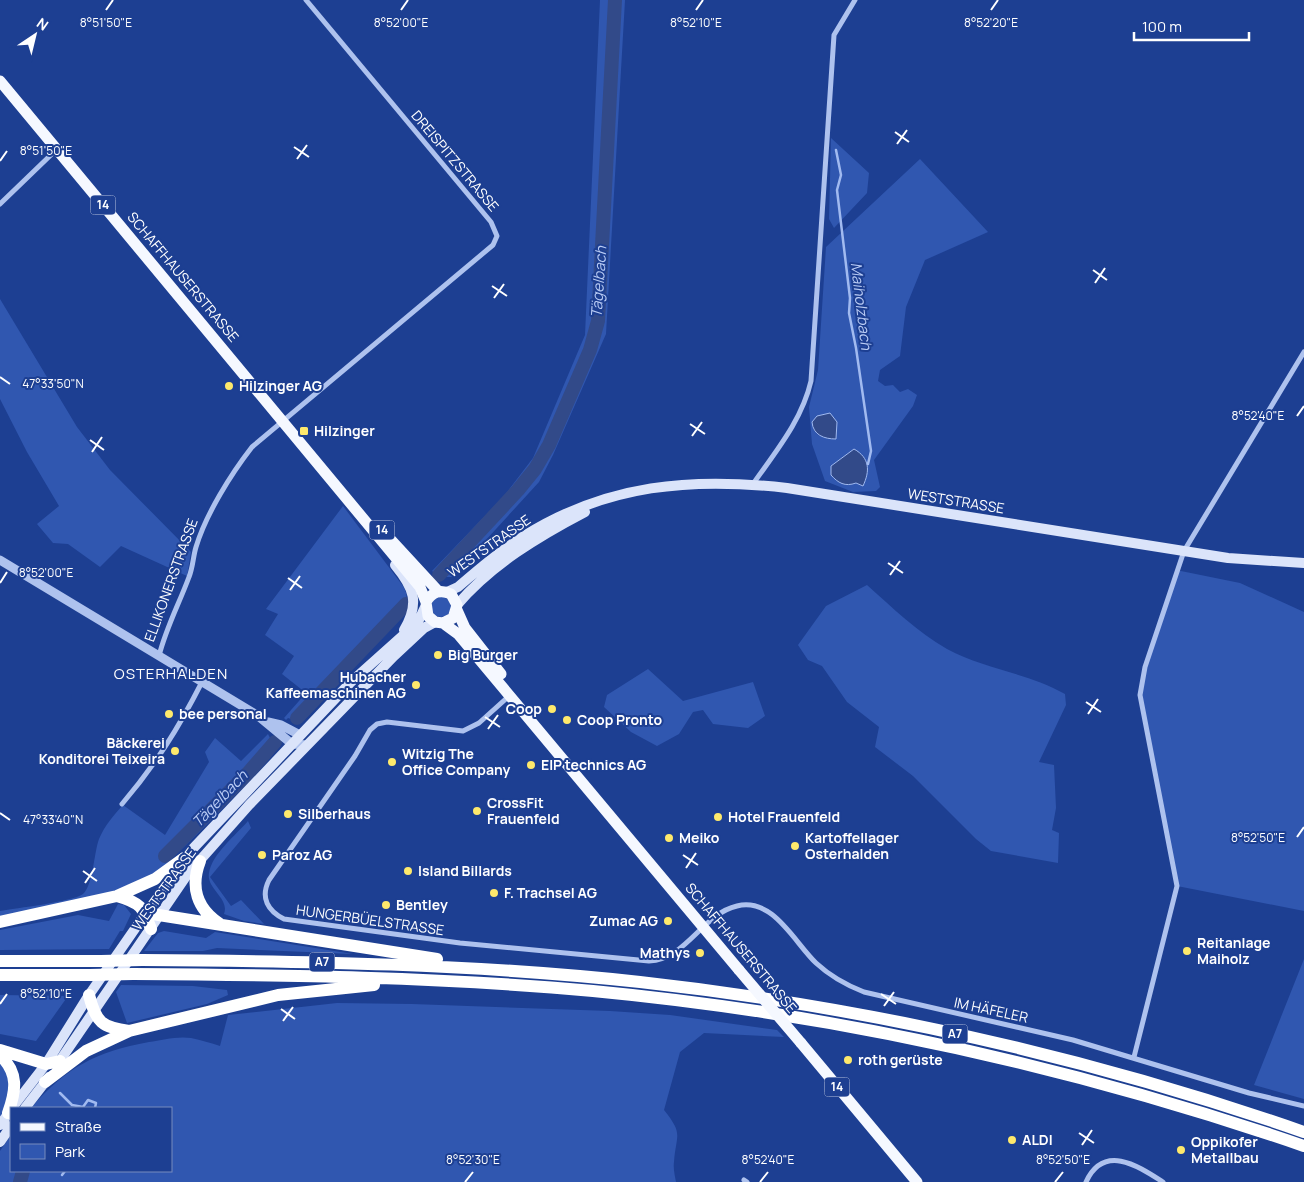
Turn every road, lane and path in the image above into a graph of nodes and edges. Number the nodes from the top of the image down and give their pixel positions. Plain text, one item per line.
1 (306, 0) edge
2 (855, 0) edge
3 (0, 81) edge
4 (57, 149) junction
5 (0, 204) edge
6 (1304, 352) edge
7 (283, 420) junction
8 (324, 470) junction
9 (753, 484) junction
10 (604, 501) junction
11 (354, 508) junction
12 (1184, 552) junction
13 (0, 560) edge
14 (1304, 564) edge
15 (442, 592) junction
16 (426, 604) junction
17 (457, 608) junction
18 (439, 622) junction
19 (398, 639) junction
20 (159, 656) junction
21 (201, 684) junction
22 (509, 696) junction
23 (279, 728) junction
24 (542, 733) junction
25 (298, 734) junction
26 (290, 742) junction
27 (307, 745) junction
28 (122, 804) dead end
29 (184, 858) junction
30 (200, 861) junction
31 (117, 896) junction
32 (146, 913) junction
33 (160, 917) junction
34 (0, 922) edge
35 (222, 926) junction
36 (704, 928) junction
37 (152, 929) junction
38 (0, 961) edge
39 (502, 970) junction
40 (0, 975) edge
41 (431, 980) junction
42 (89, 995) junction
43 (93, 1013) junction
44 (130, 1031) junction
45 (0, 1050) edge
46 (0, 1055) edge
47 (1134, 1057) junction
48 (60, 1061) junction
49 (46, 1064) junction
50 (45, 1082) junction
51 (1304, 1106) edge
52 (12, 1107) edge
53 (13, 1107) edge
54 (26, 1107) edge
55 (10, 1111) edge
56 (0, 1125) edge
57 (10, 1127) edge
58 (1304, 1132) edge
59 (0, 1142) edge
60 (1304, 1146) edge
61 (917, 1182) edge
62 (1086, 1182) edge
63 (1163, 1182) edge

1 - 7 street, DREISPITZSTRASSE
2 - 9 street
3 - 4 main road, SCHAFFHAUSERSTRASSE / 14
4 - 5 street
4 - 7 main road, SCHAFFHAUSERSTRASSE / 14
6 - 12 street
7 - 8 main road, SCHAFFHAUSERSTRASSE / 14
7 - 20 street, ELLIKONERSTRASSE
8 - 11 main road, SCHAFFHAUSERSTRASSE / 14
8 - 15 main road, SCHAFFHAUSERSTRASSE / 14
9 - 10 main road, WESTSTRASSE
9 - 12 main road, WESTSTRASSE
10 - 15 main road, WESTSTRASSE
10 - 17 main road, WESTSTRASSE
11 - 16 main road, SCHAFFHAUSERSTRASSE / 14
11 - 19 main road, WESTSTRASSE
12 - 14 main road, WESTSTRASSE
12 - 47 street
13 - 20 street, ELLIKONERSTRASSE
15 - 16 main road
15 - 17 main road
16 - 18 main road
16 - 19 main road, WESTSTRASSE
17 - 18 main road
17 - 24 main road, SCHAFFHAUSERSTRASSE / 14
18 - 22 main road, SCHAFFHAUSERSTRASSE / 14
18 - 27 main road, WESTSTRASSE
19 - 25 main road, WESTSTRASSE
20 - 21 street, ELLIKONERSTRASSE
21 - 23 street, ELLIKONERSTRASSE
21 - 28 street
22 - 24 main road, SCHAFFHAUSERSTRASSE / 14
22 - 36 street, HUNGERBÜELSTRASSE
23 - 25 street, ELLIKONERSTRASSE
23 - 26 street, ELLIKONERSTRASSE
24 - 36 main road, SCHAFFHAUSERSTRASSE / 14
25 - 26 main road, WESTSTRASSE
26 - 27 street
26 - 29 main road, WESTSTRASSE
27 - 30 main road, WESTSTRASSE
29 - 31 highway
29 - 32 main road, WESTSTRASSE
30 - 33 main road, WESTSTRASSE
30 - 35 highway
31 - 32 highway, A7
31 - 34 highway
32 - 33 highway, A7
32 - 37 highway
32 - 42 main road, WESTSTRASSE
33 - 35 highway, A7
33 - 37 main road, WESTSTRASSE
35 - 39 highway, A7
36 - 47 street, IM HÄFELER
36 - 61 main road, SCHAFFHAUSERSTRASSE / 14, bridge
37 - 43 main road, WESTSTRASSE
38 - 39 highway, A7, bridge
39 - 58 highway, A7
40 - 41 highway, A7, bridge
41 - 44 highway, A7
41 - 60 highway, A7
42 - 43 highway
42 - 49 main road, WESTSTRASSE
43 - 44 highway, A7
43 - 48 main road, WESTSTRASSE
44 - 50 highway, A7
45 - 49 highway
46 - 52 highway
47 - 51 street, IM HÄFELER
48 - 49 highway
48 - 50 main road, WESTSTRASSE
49 - 53 main road, WESTSTRASSE
50 - 54 main road, WESTSTRASSE
55 - 56 main road, WESTSTRASSE
57 - 59 main road
62 - 63 street

